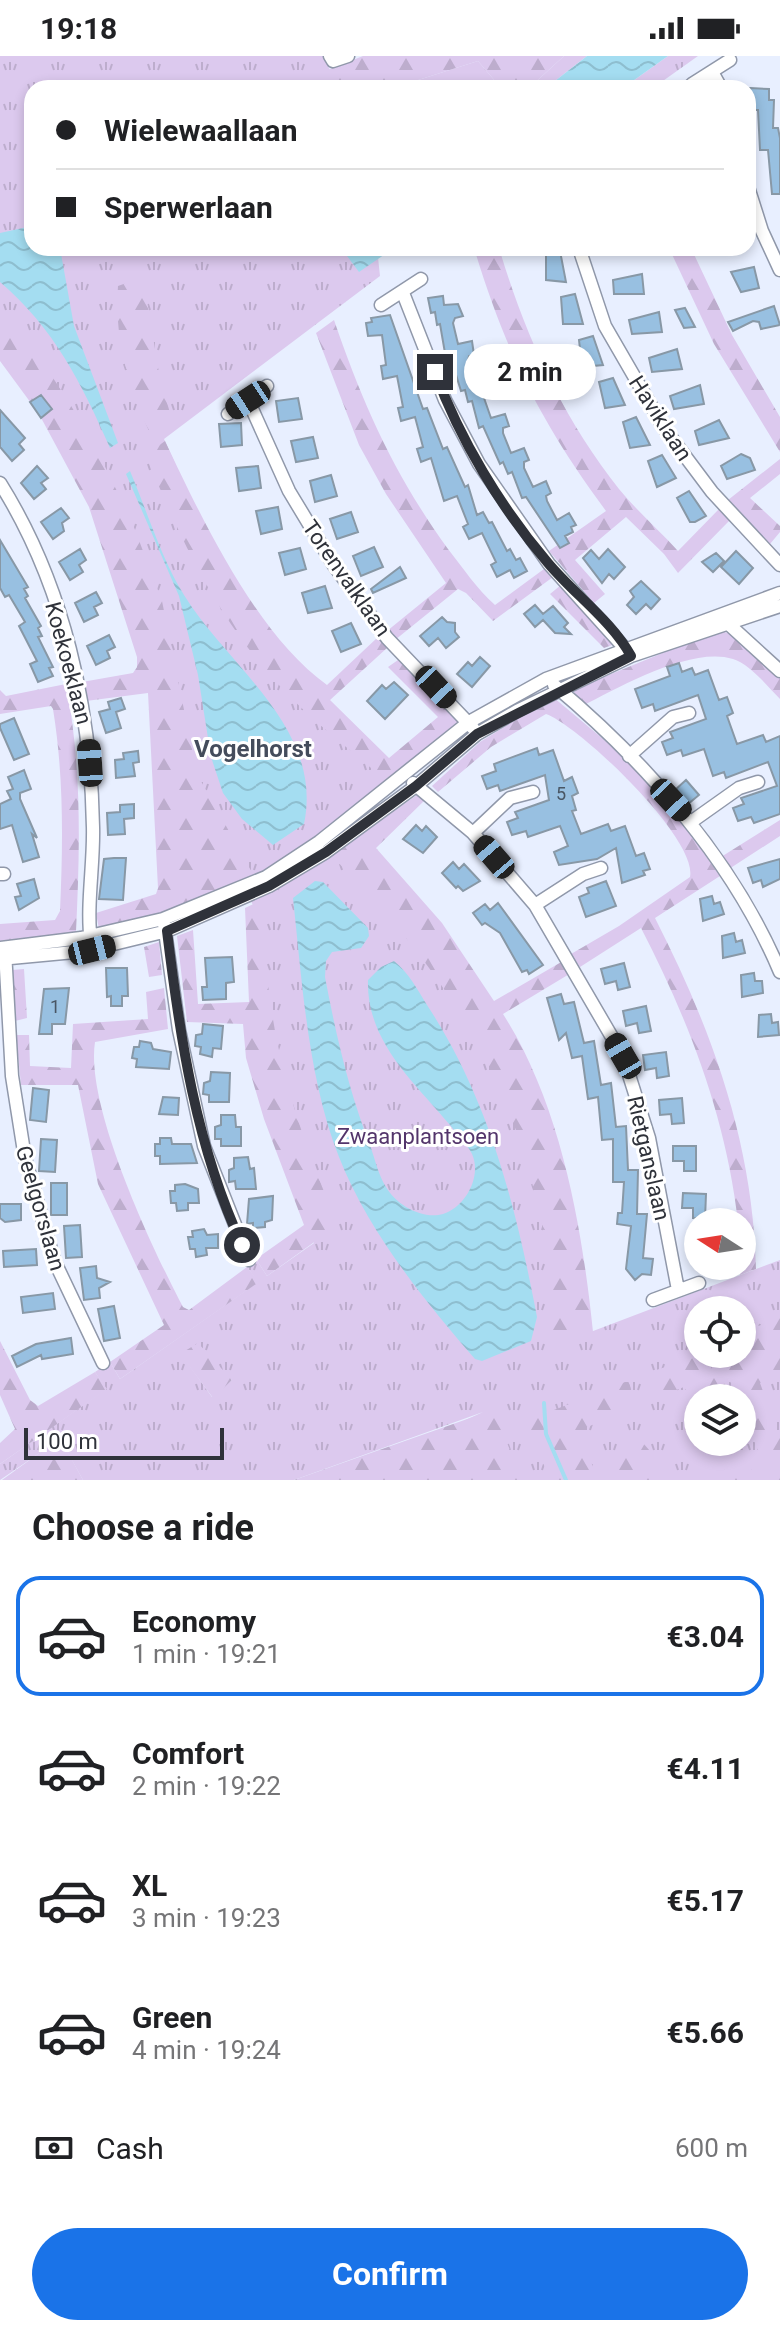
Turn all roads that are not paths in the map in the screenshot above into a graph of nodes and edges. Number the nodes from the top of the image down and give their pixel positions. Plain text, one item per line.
1 (330, 56) edge
2 (348, 56) edge
3 (730, 60) dead end
4 (712, 72) junction
5 (699, 80) edge
6 (716, 80) edge
7 (756, 212) edge
8 (582, 256) edge
9 (780, 270) edge
10 (421, 279) dead end
11 (403, 293) junction
12 (381, 305) dead end
13 (267, 386) dead end
14 (248, 400) junction
15 (228, 414) dead end
16 (0, 483) edge
17 (780, 565) edge
18 (780, 593) edge
19 (780, 606) edge
20 (724, 619) junction
21 (628, 651) junction
22 (780, 671) edge
23 (546, 679) junction
24 (560, 690) junction
25 (689, 713) dead end
26 (469, 722) junction
27 (477, 734) junction
28 (629, 756) junction
29 (405, 775) junction
30 (758, 782) dead end
31 (416, 786) junction
32 (533, 792) dead end
33 (691, 822) junction
34 (473, 833) junction
35 (601, 868) dead end
36 (535, 905) junction
37 (165, 925) junction
38 (90, 936) junction
39 (92, 950) junction
40 (3, 954) edge
41 (780, 972) edge
42 (249, 1260) dead end
43 (699, 1283) dead end
44 (678, 1290) junction
45 (653, 1300) dead end
46 (103, 1363) dead end

1 - 2 street
3 - 4 street
4 - 5 street
4 - 6 street
7 - 9 street
8 - 17 street, Haviklaan
10 - 11 street
11 - 12 street
11 - 21 street
13 - 14 street
14 - 15 street
14 - 26 street, Torenvalklaan
16 - 38 street, Koekoeklaan
18 - 20 street
19 - 20 street
20 - 21 street
20 - 22 street
21 - 23 street
21 - 24 street
23 - 24 street
23 - 26 street
24 - 27 street
24 - 28 street
25 - 28 street
26 - 27 street, Torenvalklaan
26 - 29 street
27 - 31 street
28 - 33 street
29 - 31 street, Rietganslaan
29 - 37 street
30 - 33 street
31 - 34 street, Rietganslaan
31 - 37 street
32 - 34 street
33 - 41 street
34 - 36 street, Rietganslaan
35 - 36 street
36 - 44 street, Rietganslaan
37 - 38 street
37 - 39 street
37 - 42 street
38 - 39 street, Koekoeklaan
38 - 40 street
39 - 40 street
40 - 46 street, Geelgorslaan
43 - 44 street
44 - 45 street

